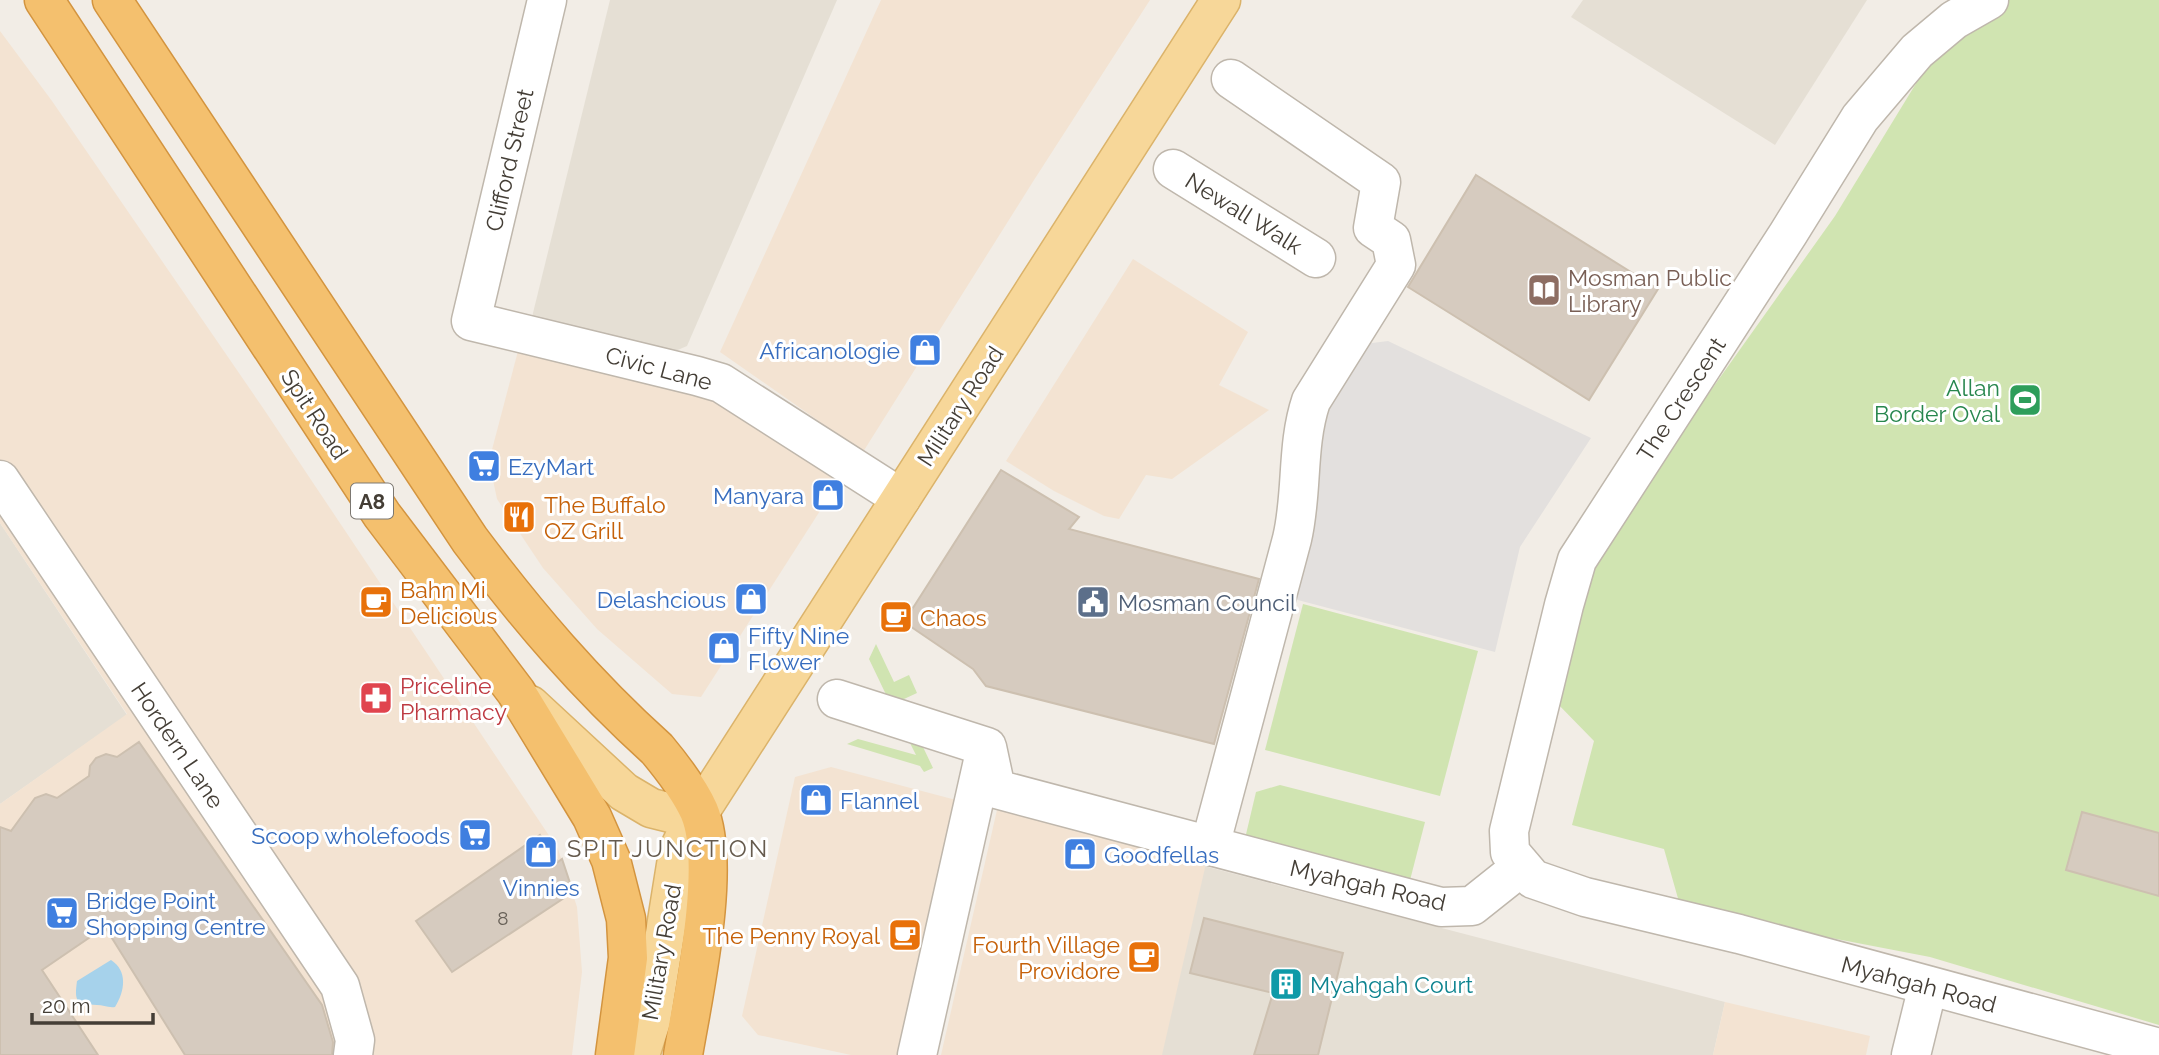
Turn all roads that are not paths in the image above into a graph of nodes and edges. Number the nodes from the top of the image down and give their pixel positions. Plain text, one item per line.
1 (44, 0) edge
2 (113, 0) edge
3 (547, 0) edge
4 (1222, 0) edge
5 (1989, 0) edge
6 (1231, 79) dead end
7 (1173, 169) dead end
8 (1316, 258) dead end
9 (471, 321) joint
10 (0, 480) edge
11 (901, 498) junction
12 (516, 692) junction
13 (837, 699) dead end
14 (987, 747) junction
15 (699, 811) junction
16 (1210, 846) junction
17 (611, 860) joint
18 (1521, 867) junction
19 (1928, 986) junction
20 (2159, 1048) edge
21 (353, 1055) edge
22 (615, 1055) edge
23 (640, 1055) edge
24 (683, 1055) edge
25 (917, 1055) edge
26 (1911, 1055) edge

1 - 12 highway, Spit Road / A8
2 - 15 highway
3 - 9 street, Clifford Street
4 - 11 main road, Military Road
5 - 18 street, The Crescent
6 - 16 street
7 - 8 street, Newall Walk
9 - 11 street, Civic Lane
10 - 21 street, Hordern Lane
11 - 15 main road, Military Road
12 - 15 main road
12 - 17 highway, Spit Road / A8
13 - 14 street
14 - 16 street, Myahgah Road
14 - 25 street
15 - 23 main road, Military Road
15 - 24 highway, Military Road
16 - 18 street, Myahgah Road
17 - 22 highway, Military Road / A8
18 - 19 street, Myahgah Road
19 - 20 street, Myahgah Road
19 - 26 street

